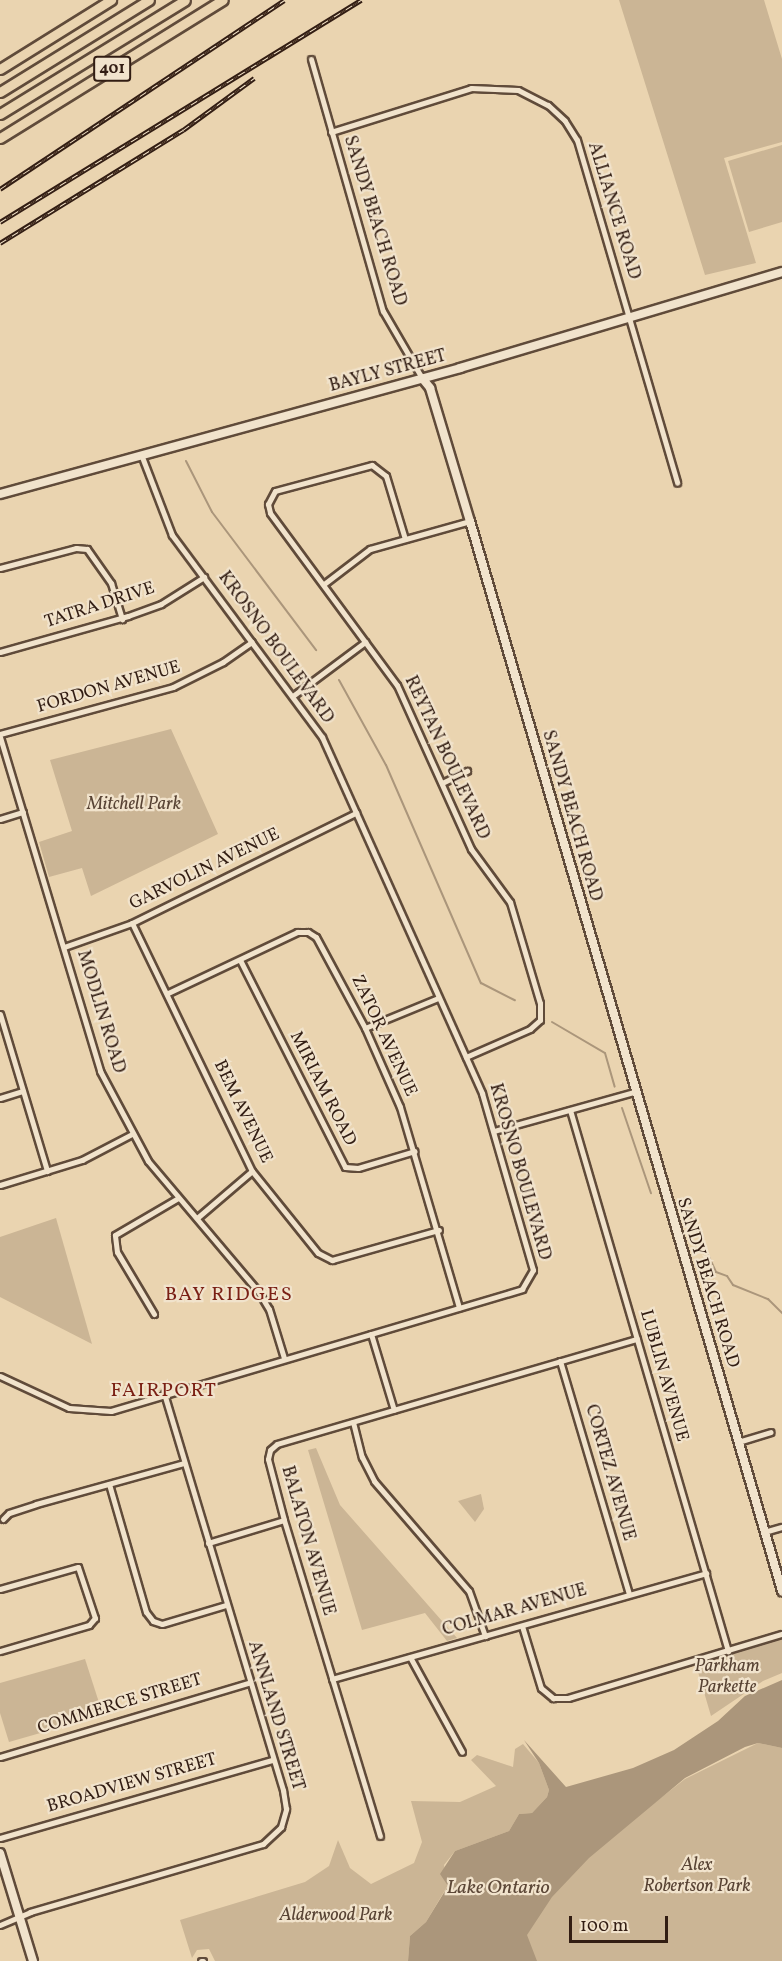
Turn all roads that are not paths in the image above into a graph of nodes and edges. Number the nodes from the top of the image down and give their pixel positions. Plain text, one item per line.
1 (111, 0) edge
2 (149, 0) edge
3 (185, 0) edge
4 (224, 0) edge
5 (311, 59) dead end
6 (0, 69) edge
7 (0, 92) edge
8 (0, 114) edge
9 (331, 132) junction
10 (0, 138) edge
11 (782, 272) edge
12 (630, 316) junction
13 (422, 378) junction
14 (142, 457) junction
15 (677, 483) dead end
16 (0, 494) edge
17 (470, 521) junction
18 (405, 539) junction
19 (0, 568) edge
20 (204, 577) junction
21 (324, 584) junction
22 (122, 619) junction
23 (252, 642) junction
24 (365, 642) junction
25 (0, 652) edge
26 (294, 695) junction
27 (0, 735) edge
28 (467, 771) dead end
29 (442, 783) junction
30 (23, 812) junction
31 (356, 813) junction
32 (0, 819) edge
33 (132, 923) junction
34 (64, 947) junction
35 (240, 960) junction
36 (168, 993) junction
37 (438, 998) junction
38 (0, 1014) edge
39 (365, 1028) junction
40 (466, 1057) junction
41 (23, 1091) junction
42 (634, 1092) junction
43 (0, 1098) edge
44 (570, 1110) junction
45 (494, 1131) junction
46 (132, 1134) junction
47 (415, 1150) junction
48 (47, 1171) junction
49 (252, 1171) junction
50 (0, 1185) edge
51 (178, 1198) junction
52 (197, 1218) junction
53 (439, 1230) junction
54 (459, 1307) junction
55 (154, 1314) dead end
56 (371, 1334) junction
57 (637, 1339) junction
58 (284, 1358) junction
59 (560, 1361) junction
60 (0, 1376) edge
61 (164, 1394) junction
62 (394, 1410) junction
63 (353, 1422) junction
64 (770, 1432) dead end
65 (738, 1442) junction
66 (184, 1463) junction
67 (109, 1484) junction
68 (3, 1519) dead end
69 (284, 1520) junction
70 (782, 1527) edge
71 (764, 1532) junction
72 (208, 1543) junction
73 (706, 1573) junction
74 (0, 1589) edge
75 (782, 1591) edge
76 (628, 1594) junction
77 (226, 1605) junction
78 (522, 1626) junction
79 (782, 1634) edge
80 (486, 1636) junction
81 (728, 1651) junction
82 (0, 1652) edge
83 (410, 1657) junction
84 (332, 1679) junction
85 (249, 1683) junction
86 (462, 1752) dead end
87 (0, 1757) edge
88 (272, 1760) junction
89 (380, 1836) dead end
90 (0, 1838) edge
91 (0, 1853) edge
92 (21, 1919) junction
93 (0, 1925) edge
94 (33, 1961) edge

1 - 6 highway
2 - 7 highway, 401
3 - 8 highway, 401
4 - 10 highway, 401
5 - 9 street, SANDY BEACH ROAD
9 - 12 street, ALLIANCE ROAD
9 - 13 street, SANDY BEACH ROAD
11 - 12 street, BAYLY STREET
12 - 13 street, BAYLY STREET
12 - 15 street, ALLIANCE ROAD
13 - 14 street, BAYLY STREET
13 - 17 street, SANDY BEACH ROAD
14 - 16 street, BAYLY STREET
14 - 20 street, KROSNO BOULEVARD
17 - 18 street
17 - 42 street, SANDY BEACH ROAD
18 - 21 street
18 - 21 street, REYTAN BOULEVARD
19 - 22 street
20 - 22 street, TATRA DRIVE
20 - 23 street, KROSNO BOULEVARD
21 - 24 street, REYTAN BOULEVARD
22 - 25 street, TATRA DRIVE
23 - 26 street, KROSNO BOULEVARD
23 - 27 street, FORDON AVENUE
24 - 26 street
24 - 29 street, REYTAN BOULEVARD
26 - 31 street, KROSNO BOULEVARD
27 - 30 street, MODLIN ROAD
28 - 29 street
29 - 40 street, REYTAN BOULEVARD
30 - 32 street
30 - 34 street, MODLIN ROAD
31 - 33 street, GARVOLIN AVENUE
31 - 37 street, KROSNO BOULEVARD
33 - 34 street, GARVOLIN AVENUE
33 - 36 street, BEM AVENUE
34 - 46 street, MODLIN ROAD
35 - 36 street, ZATOR AVENUE
35 - 39 street, ZATOR AVENUE
35 - 47 street, MIRIAM ROAD
36 - 49 street, BEM AVENUE
37 - 39 street
37 - 40 street, KROSNO BOULEVARD
38 - 41 street
39 - 47 street, ZATOR AVENUE
40 - 45 street, KROSNO BOULEVARD
41 - 43 street
41 - 48 street
42 - 44 street
42 - 65 street, SANDY BEACH ROAD
44 - 45 street
44 - 57 street, LUBLIN AVENUE
45 - 54 street, KROSNO BOULEVARD
46 - 48 street
46 - 51 street, MODLIN ROAD
47 - 53 street, ZATOR AVENUE
48 - 50 street
49 - 52 street
49 - 53 street, BEM AVENUE
51 - 52 street, MODLIN ROAD
51 - 55 street
52 - 58 street, MODLIN ROAD
53 - 54 street, ZATOR AVENUE
54 - 56 street, KROSNO BOULEVARD
56 - 58 street, KROSNO BOULEVARD
56 - 62 street
57 - 59 street, BALATON AVENUE
57 - 73 street, LUBLIN AVENUE
58 - 61 street, KROSNO BOULEVARD
59 - 62 street, BALATON AVENUE
59 - 76 street, CORTEZ AVENUE
60 - 61 street, KROSNO BOULEVARD
61 - 66 street, ANNLAND STREET
62 - 63 street, BALATON AVENUE
63 - 69 street, BALATON AVENUE
63 - 80 street
64 - 65 street
65 - 71 street, SANDY BEACH ROAD
66 - 67 street
66 - 72 street, ANNLAND STREET
67 - 68 street
67 - 77 street
69 - 72 street
69 - 84 street, BALATON AVENUE
70 - 71 street
71 - 75 street, SANDY BEACH ROAD
72 - 77 street, ANNLAND STREET
73 - 76 street, COLMAR AVENUE
73 - 81 street, LUBLIN AVENUE
74 - 82 street
76 - 78 street, COLMAR AVENUE
77 - 85 street, ANNLAND STREET
78 - 80 street, COLMAR AVENUE
78 - 81 street
79 - 81 street
80 - 83 street, COLMAR AVENUE
83 - 84 street, COLMAR AVENUE
83 - 86 street
84 - 89 street, BALATON AVENUE
85 - 87 street, COMMERCE STREET
85 - 88 street, ANNLAND STREET
88 - 90 street, BROADVIEW STREET
88 - 92 street, ANNLAND STREET
91 - 92 street
92 - 93 street, ANNLAND STREET
92 - 94 street

